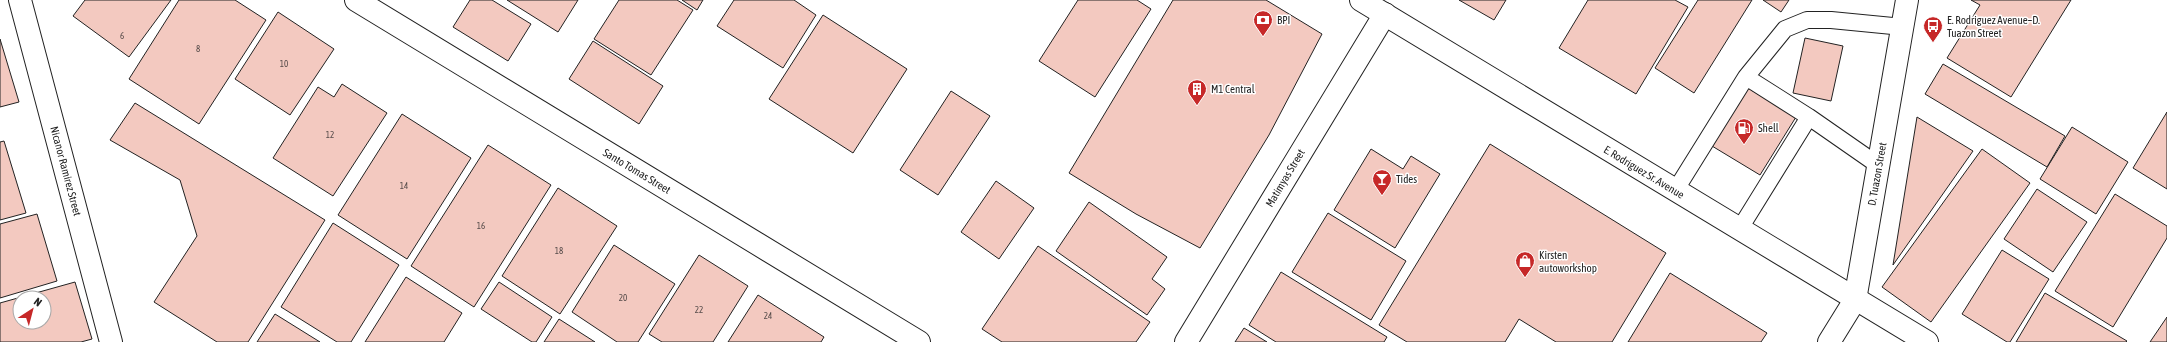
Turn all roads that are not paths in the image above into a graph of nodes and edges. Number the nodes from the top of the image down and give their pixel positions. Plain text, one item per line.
1 (20, 0) edge
2 (356, 0) edge
3 (1361, 0) edge
4 (1907, 0) edge
5 (1385, 14) junction
6 (1903, 27) junction
7 (1746, 77) junction
8 (1809, 116) junction
9 (1878, 165) junction
10 (1675, 191) junction
11 (1739, 230) junction
12 (1854, 300) junction
13 (111, 342) edge
14 (919, 342) edge
15 (1186, 342) edge
16 (1829, 342) edge
17 (1927, 342) edge

1 - 13 street, Nicanor Ramirez Street
2 - 14 street, Santo Tomas Street
3 - 5 street, E. Rodriguez Sr. Avenue
4 - 6 street, D. Tuazon Street
5 - 10 street, E. Rodriguez Sr. Avenue
5 - 15 street, Matimyas Street
6 - 7 lane
6 - 9 street, D. Tuazon Street
7 - 8 lane
7 - 10 lane
8 - 9 lane
8 - 11 lane
9 - 12 street, D. Tuazon Street
10 - 11 street, E. Rodriguez Sr. Avenue
11 - 12 street, E. Rodriguez Sr. Avenue
12 - 16 street, D. Tuazon Street
12 - 17 street, E. Rodriguez Sr. Avenue

